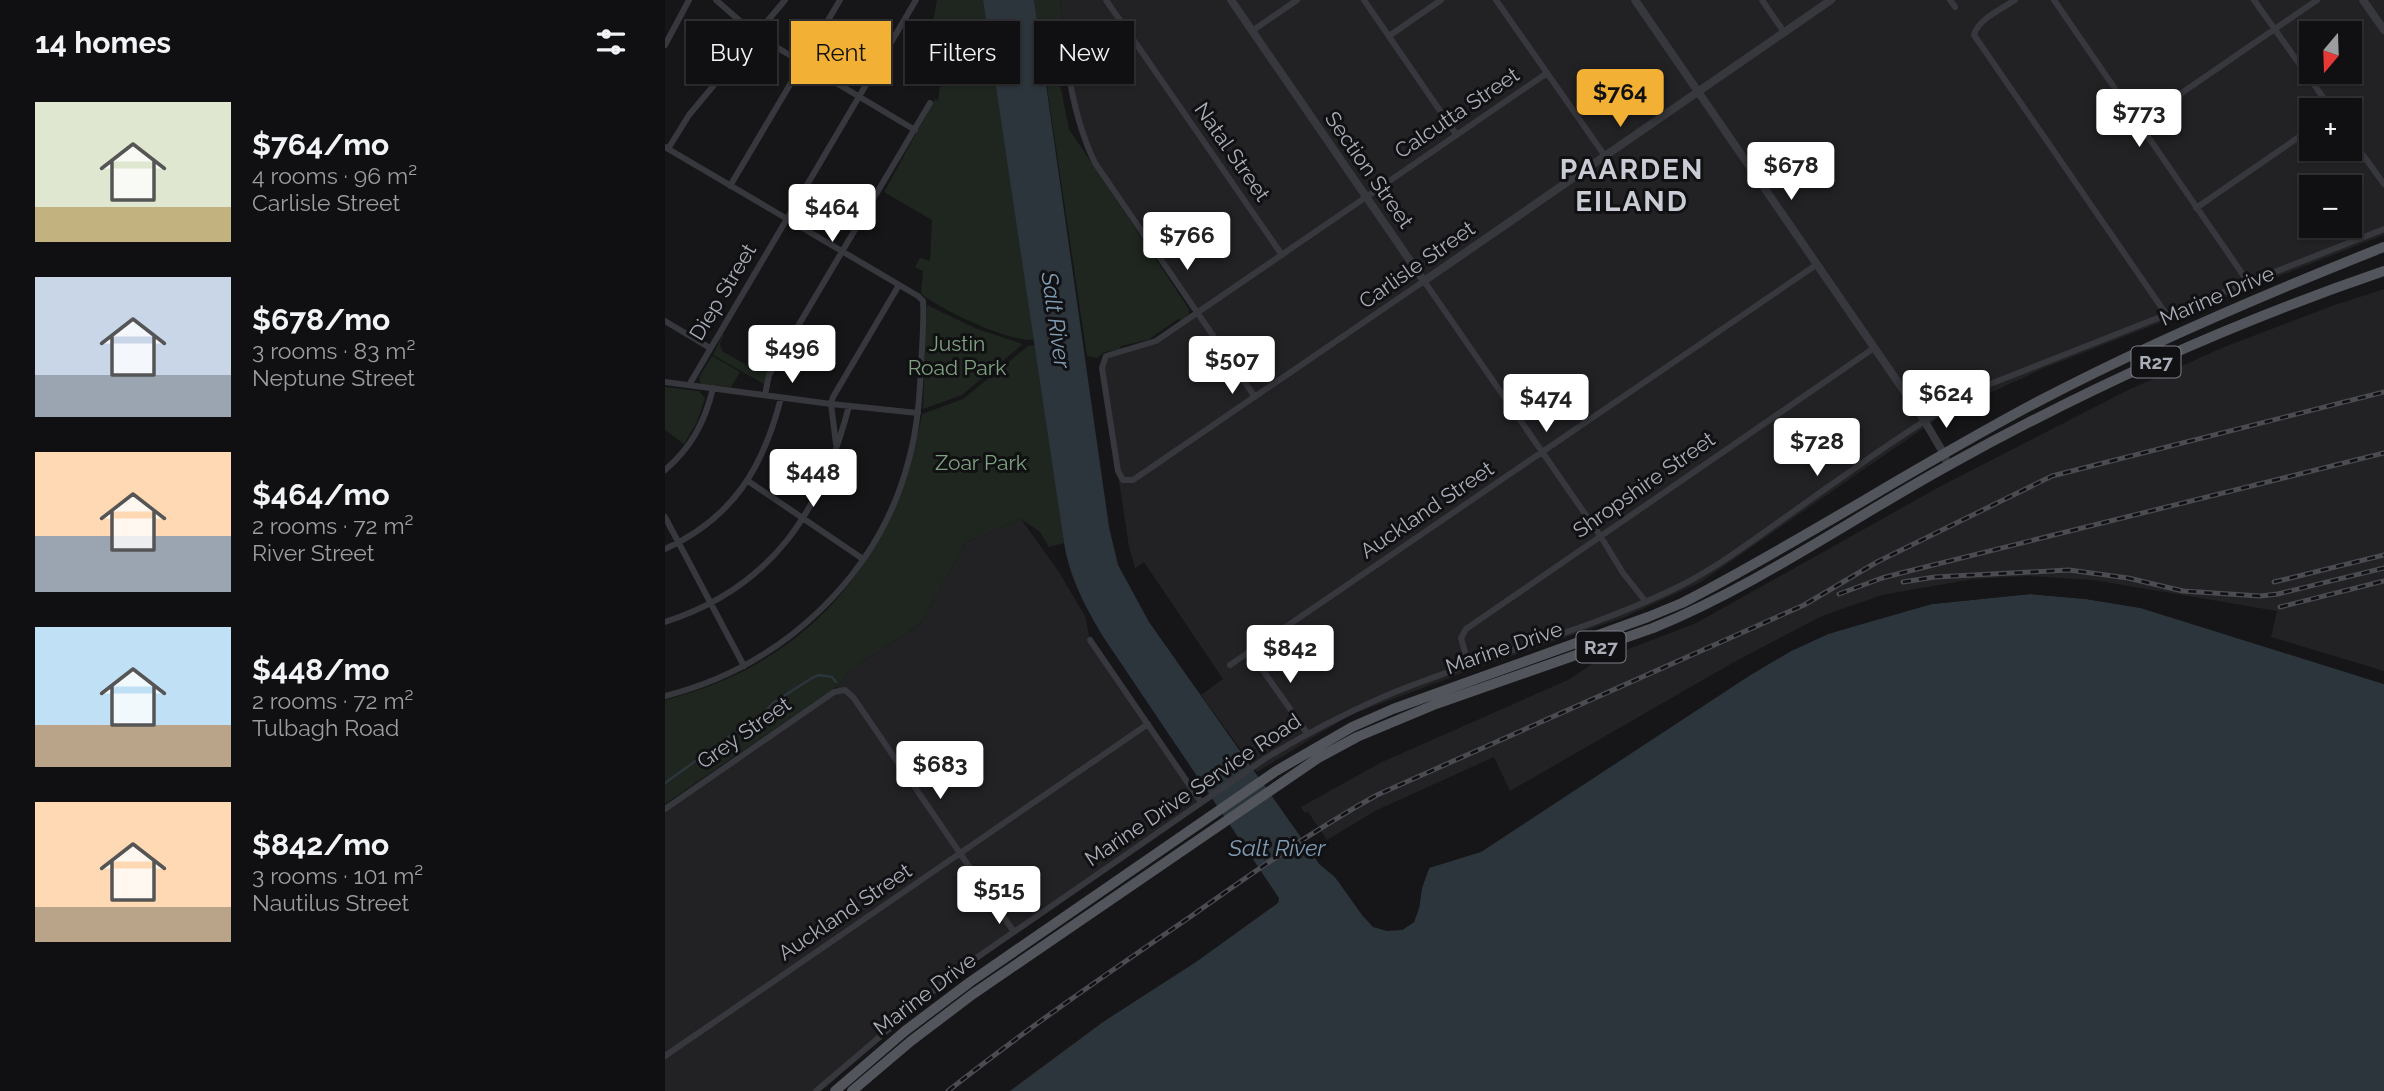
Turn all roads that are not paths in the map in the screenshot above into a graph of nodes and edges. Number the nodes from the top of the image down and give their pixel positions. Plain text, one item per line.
1 (689, 0) edge
2 (716, 0) edge
3 (785, 0) edge
4 (840, 0) edge
5 (916, 0) edge
6 (1107, 0) edge
7 (1231, 0) edge
8 (1297, 0) edge
9 (1363, 0) edge
10 (1441, 0) edge
11 (1496, 0) edge
12 (1635, 0) edge
13 (1762, 0) edge
14 (1831, 0) edge
15 (2015, 0) edge
16 (2054, 0) edge
17 (2254, 0) edge
18 (2317, 0) edge
19 (2363, 0) edge
20 (740, 21) edge
21 (768, 21) edge
22 (827, 21) edge
23 (2274, 29) junction
24 (2384, 30) edge
25 (1252, 31) junction
26 (1784, 32) junction
27 (1389, 36) junction
28 (665, 45) edge
29 (1547, 73) junction
30 (791, 82) edge
31 (715, 84) edge
32 (838, 84) edge
33 (1071, 84) edge
34 (1698, 92) junction
35 (859, 96) junction
36 (2323, 98) edge
37 (930, 103) dead end
38 (2138, 123) junction
39 (915, 130) junction
40 (1456, 134) junction
41 (2299, 137) edge
42 (667, 148) edge
43 (2362, 153) edge
44 (1605, 156) junction
45 (2384, 184) edge
46 (730, 186) junction
47 (1367, 197) junction
48 (2196, 208) junction
49 (787, 219) junction
50 (2384, 229) edge
51 (2384, 247) edge
52 (842, 252) junction
53 (1282, 255) junction
54 (1816, 265) junction
55 (2384, 271) edge
56 (1425, 281) junction
57 (2248, 282) junction
58 (899, 285) junction
59 (1199, 313) junction
60 (2166, 314) junction
61 (665, 321) edge
62 (710, 348) junction
63 (1874, 348) junction
64 (1104, 359) joint
65 (665, 382) edge
66 (689, 385) junction
67 (713, 388) junction
68 (765, 395) junction
69 (1255, 397) junction
70 (781, 398) junction
71 (831, 404) junction
72 (849, 406) junction
73 (918, 413) junction
74 (1924, 420) junction
75 (837, 446) junction
76 (1542, 452) junction
77 (1944, 454) junction
78 (1948, 466) junction
79 (665, 470) edge
80 (748, 481) junction
81 (665, 517) edge
82 (804, 519) junction
83 (1601, 537) junction
84 (679, 542) junction
85 (665, 549) edge
86 (863, 559) junction
87 (1646, 602) junction
88 (711, 603) junction
89 (665, 622) edge
90 (1090, 640) dead end
91 (1250, 652) junction
92 (1230, 665) dead end
93 (744, 666) junction
94 (1469, 666) junction
95 (665, 696) edge
96 (1148, 724) junction
97 (1307, 733) junction
98 (1201, 802) junction
99 (665, 809) edge
100 (960, 854) junction
101 (1014, 932) junction
102 (665, 1056) edge
103 (816, 1091) edge
104 (835, 1091) edge
105 (852, 1091) edge

1 - 28 street
2 - 20 street
3 - 21 street
4 - 22 street
5 - 35 street, Diep Street
6 - 53 street, Natal Street
7 - 25 street, Section Street
8 - 25 street
9 - 27 street
10 - 27 street
11 - 29 street
12 - 34 street
13 - 26 street
14 - 26 street, Carlisle Street
15 - 60 street
16 - 38 street
17 - 23 street
18 - 23 street
19 - 24 street
23 - 36 street
23 - 38 street
25 - 47 street, Section Street
26 - 34 street, Carlisle Street
27 - 40 street
29 - 40 street, Calcutta Street
29 - 44 street
30 - 46 street
31 - 42 street
32 - 35 street
33 - 59 street
34 - 44 street, Carlisle Street
34 - 54 street
35 - 39 street
35 - 49 street, Diep Street
37 - 39 street
38 - 48 street
39 - 52 street
40 - 47 street, Calcutta Street
41 - 48 street
42 - 46 street
43 - 45 street
44 - 56 street, Carlisle Street
46 - 49 street
47 - 53 street, Calcutta Street
47 - 56 street, Section Street
48 - 57 street
49 - 52 street
49 - 62 street, Diep Street
50 - 57 street, Marine Drive Service Road
51 - 77 main road, Marine Drive / R27
52 - 58 street
52 - 68 street
53 - 59 street, Calcutta Street
54 - 63 street
54 - 76 street, Auckland Street
55 - 78 main road, Marine Drive / R27
56 - 69 street, Carlisle Street
56 - 76 street, Section Street
57 - 60 street, Marine Drive Service Road
58 - 71 street
58 - 73 street
59 - 64 street, Calcutta Street
59 - 69 street
60 - 74 street, Marine Drive Service Road
61 - 62 street
62 - 66 street, Diep Street
63 - 74 street
63 - 83 street, Shropshire Street
64 - 69 street, Carlisle Street
65 - 66 street
66 - 67 street
67 - 68 street
67 - 79 street
68 - 70 street
70 - 71 street
70 - 80 street
71 - 72 street
71 - 75 street
72 - 73 street
72 - 75 street
73 - 86 street
74 - 77 street
74 - 87 street, Marine Drive Service Road
75 - 82 street
76 - 83 street, Section Street
76 - 91 street, Auckland Street
77 - 78 street
77 - 104 main road, Marine Drive / R27
78 - 105 main road, Marine Drive / R27
80 - 82 street
80 - 84 street
81 - 84 street
82 - 86 street
82 - 88 street
83 - 87 street, Section Street
83 - 94 street, Shropshire Street
84 - 85 street
84 - 88 street
86 - 93 street
87 - 94 street, Marine Drive Service Road
88 - 89 street
88 - 93 street
90 - 96 street
91 - 92 street, Auckland Street
91 - 97 street
93 - 95 street
94 - 97 street, Marine Drive Service Road
96 - 98 street
96 - 100 street, Auckland Street
97 - 98 street, Marine Drive Service Road
98 - 101 street, Marine Drive Service Road
99 - 100 street, Grey Street
100 - 101 street
100 - 102 street, Auckland Street
101 - 103 street, Marine Drive Service Road

